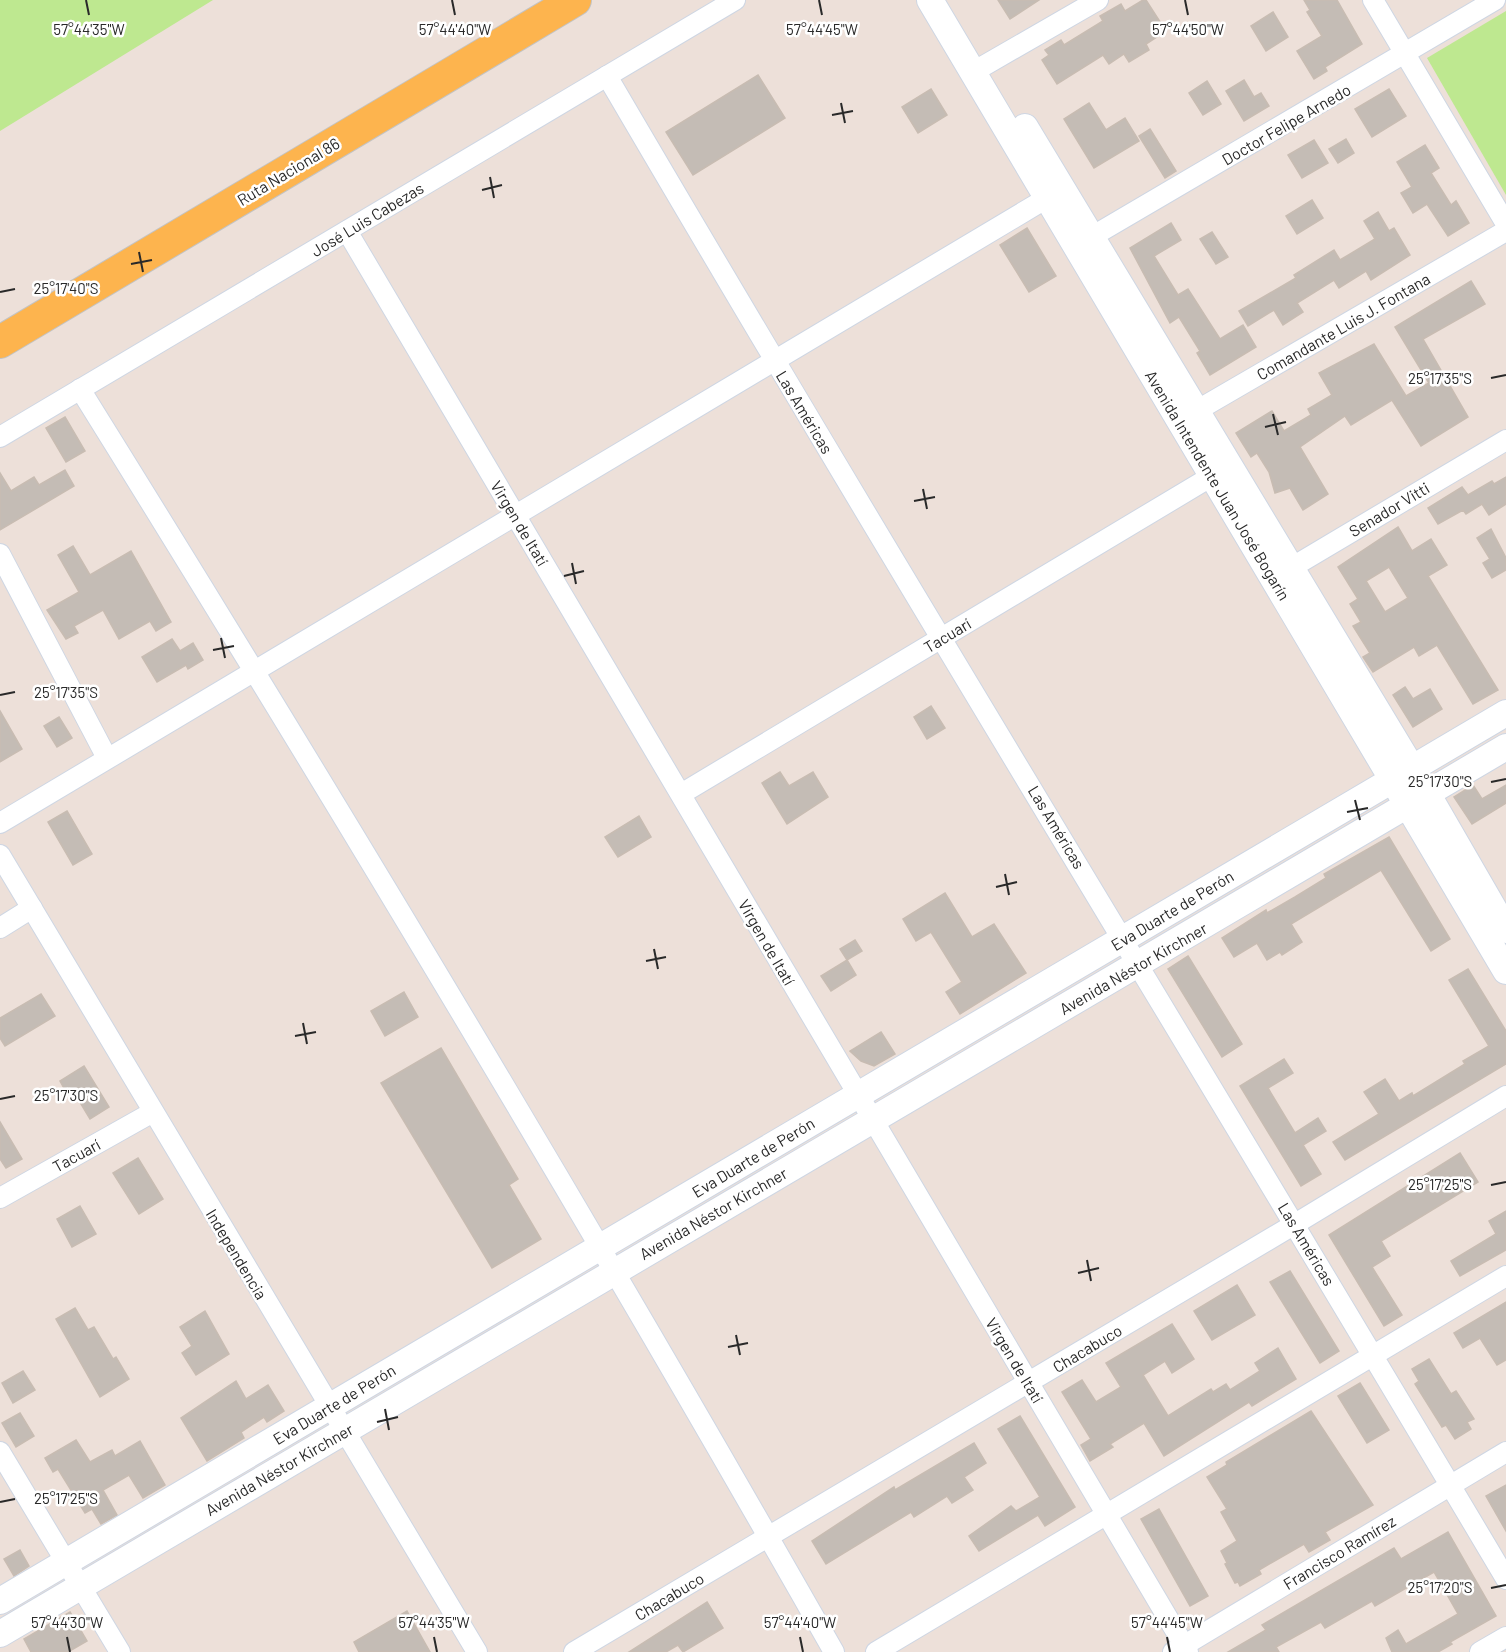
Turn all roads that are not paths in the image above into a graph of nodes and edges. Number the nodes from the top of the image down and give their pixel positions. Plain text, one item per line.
1 (575, 0) edge
2 (735, 0) edge
3 (930, 0) edge
4 (950, 0) edge
5 (1098, 0) edge
6 (1373, 0) edge
7 (1495, 0) edge
8 (1405, 54) junction
9 (980, 68) junction
10 (608, 76) junction
11 (1047, 198) junction
12 (1506, 224) edge
13 (346, 231) junction
14 (1506, 231) edge
15 (1084, 241) junction
16 (0, 342) edge
17 (774, 360) junction
18 (80, 389) junction
19 (1187, 416) junction
20 (0, 437) edge
21 (1506, 440) edge
22 (1212, 476) junction
23 (514, 514) junction
24 (0, 554) edge
25 (1281, 573) junction
26 (942, 638) junction
27 (255, 670) junction
28 (1506, 713) edge
29 (1506, 747) edge
30 (108, 758) junction
31 (1402, 775) junction
32 (681, 794) junction
33 (1418, 800) junction
34 (0, 823) edge
35 (0, 855) edge
36 (32, 908) junction
37 (0, 928) edge
38 (1506, 930) edge
39 (1124, 938) junction
40 (1502, 957) edge
41 (1140, 964) junction
42 (858, 1095) junction
43 (1506, 1096) edge
44 (153, 1112) junction
45 (873, 1120) junction
46 (0, 1198) edge
47 (1295, 1224) junction
48 (600, 1247) junction
49 (615, 1270) junction
50 (1506, 1276) edge
51 (1374, 1355) junction
52 (1029, 1382) junction
53 (328, 1407) junction
54 (343, 1432) junction
55 (0, 1452) edge
56 (1506, 1452) edge
57 (1450, 1485) junction
58 (1107, 1514) junction
59 (769, 1537) junction
60 (66, 1562) junction
61 (1506, 1579) edge
62 (80, 1586) junction
63 (0, 1601) edge
64 (0, 1634) edge
65 (1506, 1637) edge
66 (1181, 1650) edge
67 (120, 1652) edge
68 (477, 1652) edge
69 (574, 1652) edge
70 (834, 1652) edge
71 (876, 1652) edge
72 (1480, 1652) edge

1 - 16 main road, Ruta Nacional 86
2 - 10 street, José Luis Cabezas
3 - 9 street, Avenida Intendente Juan José Bogarín
4 - 9 street, Avenida Intendente Juan José Bogarín
5 - 9 street
6 - 8 street
7 - 8 street, Doctor Felipe Arnedo
8 - 12 street
8 - 15 street, Doctor Felipe Arnedo
9 - 11 street, Avenida Intendente Juan José Bogarín
9 - 15 street, Avenida Intendente Juan José Bogarín
10 - 13 street, José Luis Cabezas
10 - 17 street, Las Américas
11 - 15 street, Avenida Intendente Juan José Bogarín
11 - 17 street
13 - 18 street, José Luis Cabezas
13 - 23 street, Virgen de Itatí
14 - 19 street, Comandante Luis J. Fontana
15 - 19 street, Avenida Intendente Juan José Bogarín
17 - 23 street
17 - 26 street, Las Américas
18 - 20 street, José Luis Cabezas
18 - 27 street
19 - 22 street, Avenida Intendente Juan José Bogarín
19 - 25 street, Avenida Intendente Juan José Bogarín
21 - 25 street, Senador Vitti
22 - 25 street, Avenida Intendente Juan José Bogarín
22 - 26 street, Tacuarí
23 - 27 street
23 - 32 street, Virgen de Itatí
24 - 30 street
25 - 31 street, Avenida Intendente Juan José Bogarín
26 - 32 street, Tacuarí
26 - 39 street, Las Américas
27 - 30 street
27 - 48 street
28 - 31 street, Eva Duarte de Perón
29 - 33 street
30 - 34 street
31 - 33 street, Avenida Intendente Juan José Bogarín
31 - 39 street, Eva Duarte de Perón
32 - 42 street, Virgen de Itatí
33 - 38 street, Avenida Intendente Juan José Bogarín
33 - 40 street, Avenida Intendente Juan José Bogarín
33 - 41 street, Avenida Néstor Kirchner
35 - 36 street, Independencia
36 - 37 street
36 - 44 street, Independencia
39 - 41 street, Las Américas
39 - 42 street, Eva Duarte de Perón
41 - 45 street, Avenida Néstor Kirchner
41 - 47 street, Las Américas
42 - 45 street, Virgen de Itatí
42 - 48 street, Eva Duarte de Perón
43 - 47 street, Chacabuco
44 - 46 street, Tacuarí
44 - 53 street, Independencia
45 - 49 street, Avenida Néstor Kirchner
45 - 52 street, Virgen de Itatí
47 - 51 street, Las Américas
47 - 52 street, Chacabuco
48 - 49 street
48 - 53 street, Eva Duarte de Perón
49 - 54 street, Avenida Néstor Kirchner
49 - 59 street
50 - 51 street
51 - 57 street, Las Américas
51 - 58 street
52 - 58 street, Virgen de Itatí
52 - 59 street, Chacabuco
53 - 54 street, Independencia
53 - 60 street, Eva Duarte de Perón
54 - 62 street, Avenida Néstor Kirchner
54 - 68 street, Independencia
55 - 60 street
56 - 57 street, Francisco Ramírez
57 - 61 street, Las Américas
57 - 66 street, Francisco Ramírez
58 - 66 street, Virgen de Itatí
58 - 71 street
59 - 69 street, Chacabuco
59 - 70 street
60 - 62 street
60 - 63 street, Eva Duarte de Perón
62 - 64 street, Avenida Néstor Kirchner
62 - 67 street
65 - 72 street

